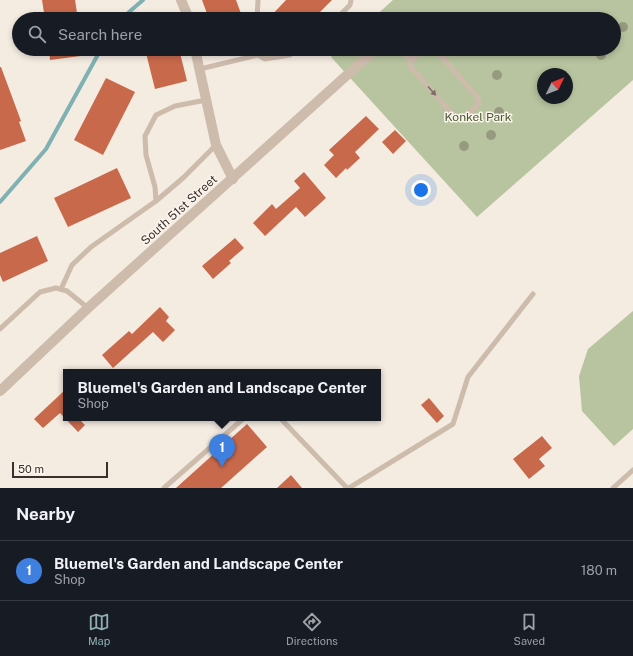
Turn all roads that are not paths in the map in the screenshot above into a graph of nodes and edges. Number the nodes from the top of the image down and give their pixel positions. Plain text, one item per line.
1 (181, 0) edge
2 (258, 0) edge
3 (352, 0) edge
4 (186, 12) edge
5 (257, 12) edge
6 (343, 12) edge
7 (197, 56) edge
8 (254, 56) edge
9 (260, 56) edge
10 (284, 56) edge
11 (368, 56) edge
12 (406, 56) edge
13 (415, 56) edge
14 (441, 56) edge
15 (410, 61) junction
16 (200, 69) junction
17 (206, 100) junction
18 (216, 145) junction
19 (233, 179) junction
20 (156, 201) junction
21 (61, 290) junction
22 (533, 294) dead end
23 (88, 308) junction
24 (0, 329) edge
25 (0, 391) edge
26 (241, 421) edge
27 (283, 421) edge
28 (633, 470) edge
29 (164, 488) edge
30 (348, 488) edge
31 (613, 488) edge

1 - 4 street
2 - 5 lane
3 - 6 lane
7 - 16 street
8 - 16 lane
9 - 10 lane
11 - 19 street, South 51st Street
12 - 15 lane
13 - 15 lane
15 -> 14 lane
16 - 17 street
17 - 18 street
17 - 20 lane
18 - 19 street
18 - 20 lane
19 - 23 street, South 51st Street
20 - 21 lane
21 - 23 lane
21 - 24 lane
22 - 30 lane
23 - 25 street, South 51st Street
26 - 29 lane
27 - 30 lane
28 - 31 lane

